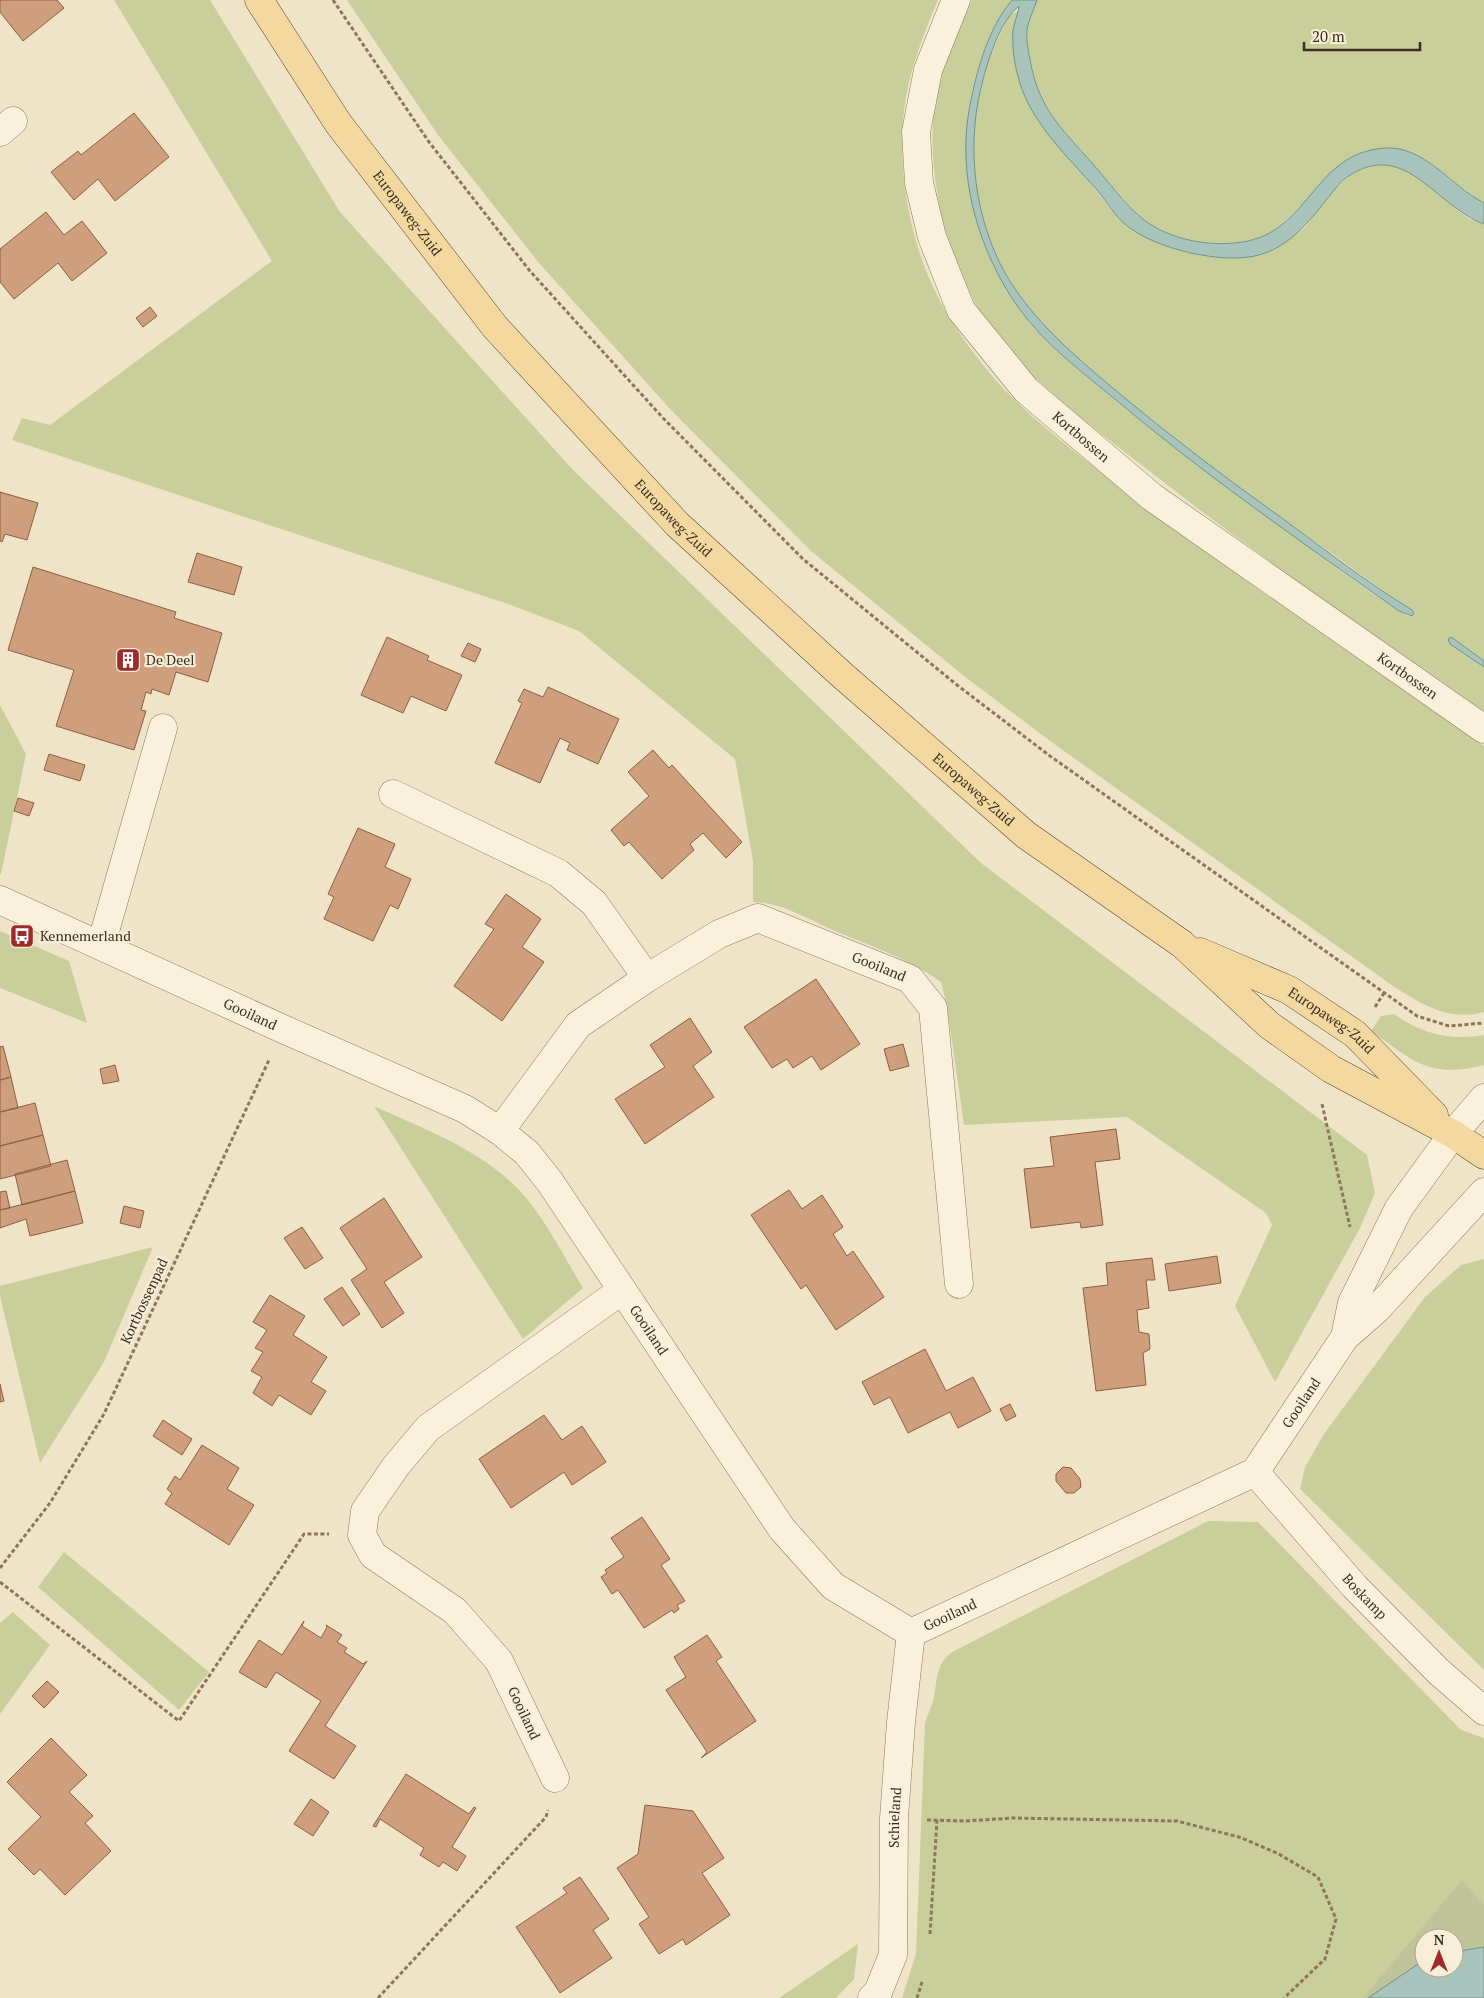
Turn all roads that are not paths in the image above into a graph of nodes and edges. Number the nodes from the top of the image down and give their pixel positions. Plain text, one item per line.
1 (259, 0) edge
2 (956, 0) edge
3 (163, 728) dead end
4 (1484, 729) edge
5 (393, 794) dead end
6 (0, 900) edge
7 (1182, 944) junction
8 (102, 945) junction
9 (647, 978) junction
10 (1484, 1098) edge
11 (500, 1130) junction
12 (1453, 1134) junction
13 (1484, 1155) edge
14 (1484, 1192) edge
15 (959, 1284) dead end
16 (621, 1291) junction
17 (1345, 1338) junction
18 (1255, 1472) junction
19 (911, 1633) junction
20 (1484, 1711) edge
21 (555, 1778) road end
22 (872, 1998) edge

1 - 7 main road, Europaweg-Zuid
2 - 4 street, Kortbossen
3 - 8 street
5 - 9 street
6 - 8 street, Gooiland
7 - 12 main road, Europaweg-Zuid
7 - 12 main road, Europaweg-Zuid
8 - 11 street, Gooiland
9 - 11 street, Gooiland
9 - 15 street, Gooiland
10 - 12 street
11 - 16 street, Gooiland
12 - 13 main road, Europaweg-Zuid
12 - 17 street, Gooiland
14 - 17 street, Gooiland
16 - 19 street, Gooiland
16 - 21 street, Gooiland
17 - 18 street, Gooiland
18 - 19 street, Gooiland
18 - 20 street, Boskamp
19 - 22 street, Schieland

